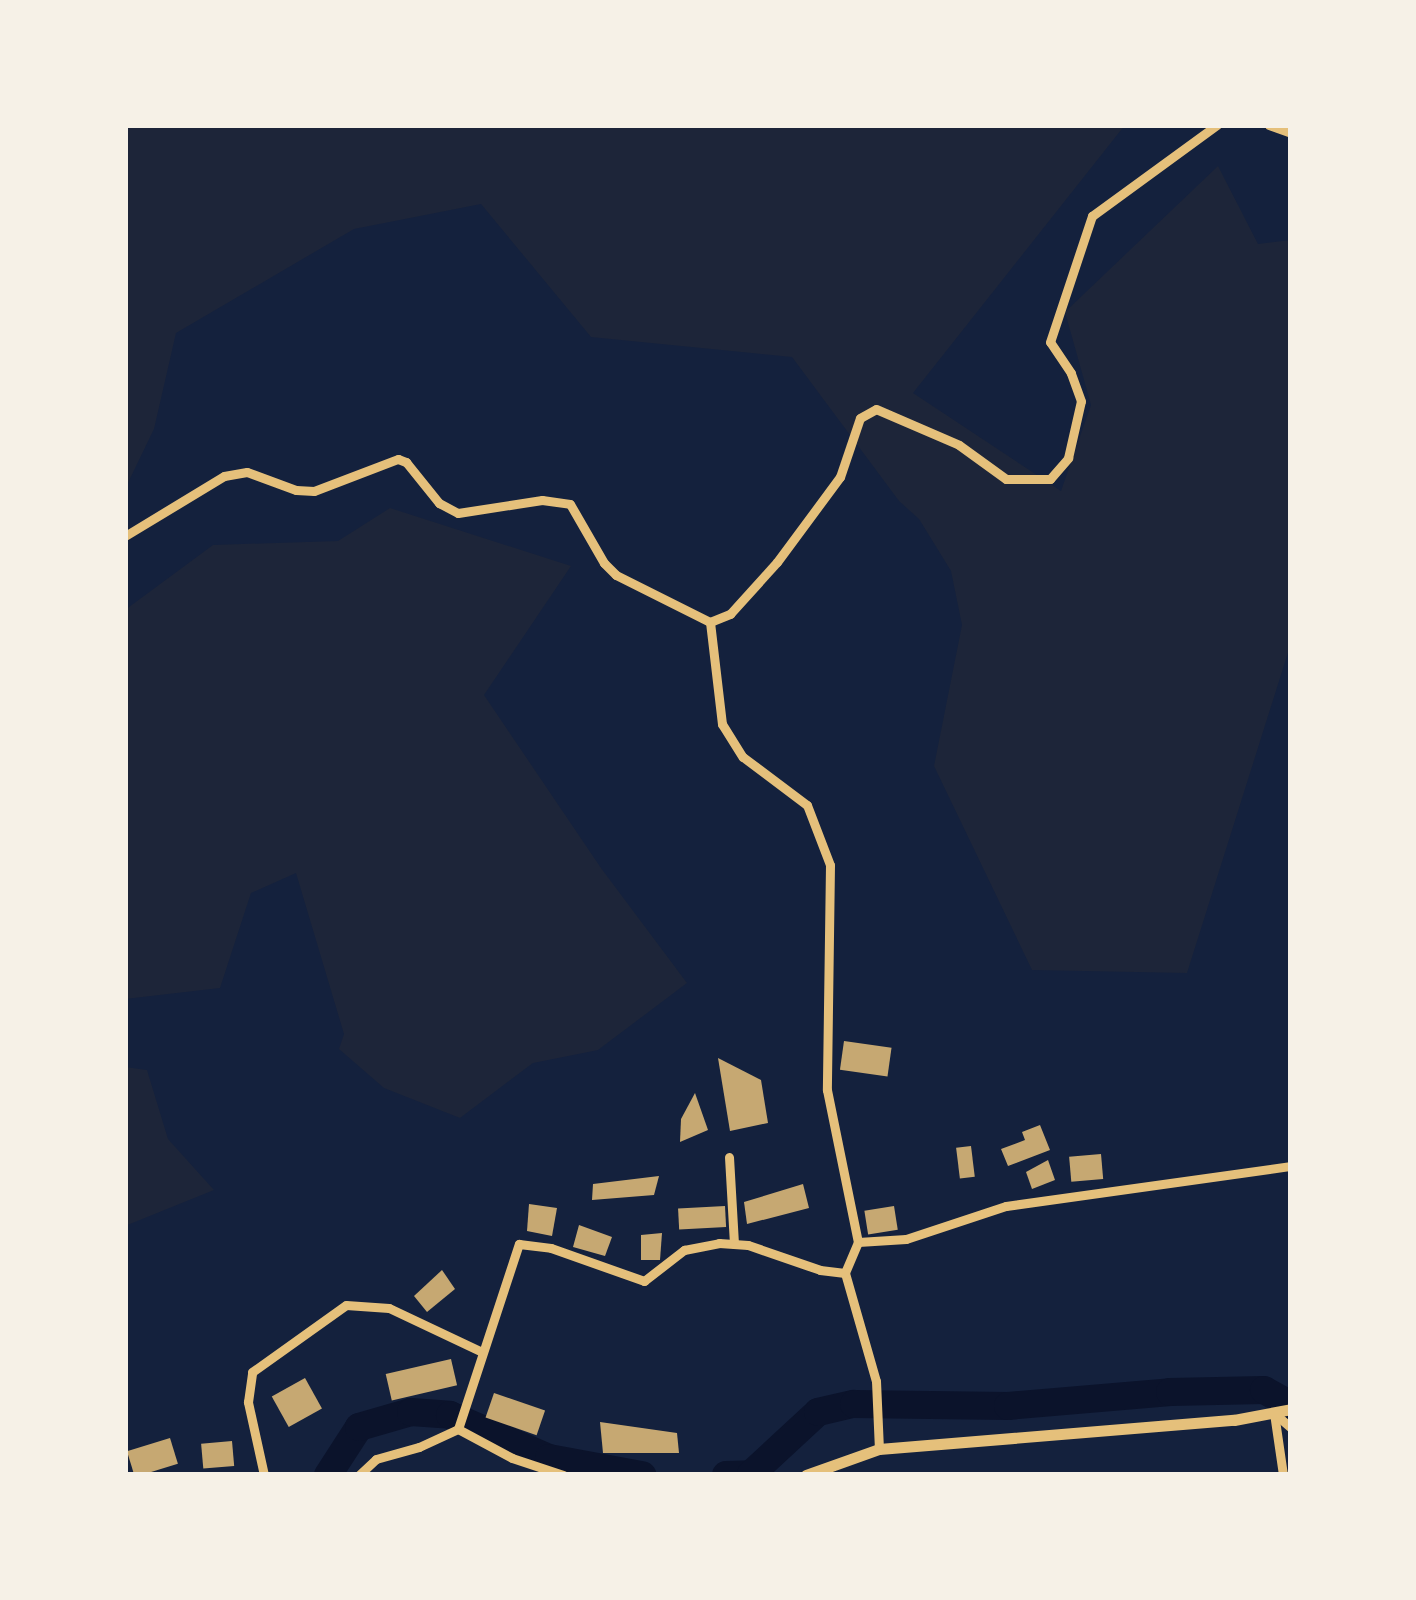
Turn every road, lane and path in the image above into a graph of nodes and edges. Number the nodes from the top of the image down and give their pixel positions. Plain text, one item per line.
1 (1217, 125) edge
2 (1269, 125) edge
3 (1291, 132) edge
4 (125, 536) edge
5 (710, 622) junction
6 (729, 1156) dead end
7 (1291, 1166) edge
8 (858, 1242) junction
9 (734, 1244) junction
10 (844, 1273) junction
11 (482, 1352) junction
12 (1291, 1409) edge
13 (1274, 1413) junction
14 (458, 1425) junction
15 (1291, 1428) edge
16 (880, 1449) junction
17 (264, 1475) edge
18 (359, 1475) edge
19 (563, 1475) edge
20 (806, 1475) edge
21 (1283, 1475) edge

1 - 5 street
2 - 3 street
4 - 5 street
5 - 8 street
6 - 9 street
7 - 8 street
8 - 10 street
9 - 10 street
9 - 11 street
10 - 16 street
11 - 14 street
11 - 17 street
12 - 13 street
13 - 15 street
13 - 16 street
13 - 21 street
14 - 18 street
14 - 19 street
16 - 20 street

